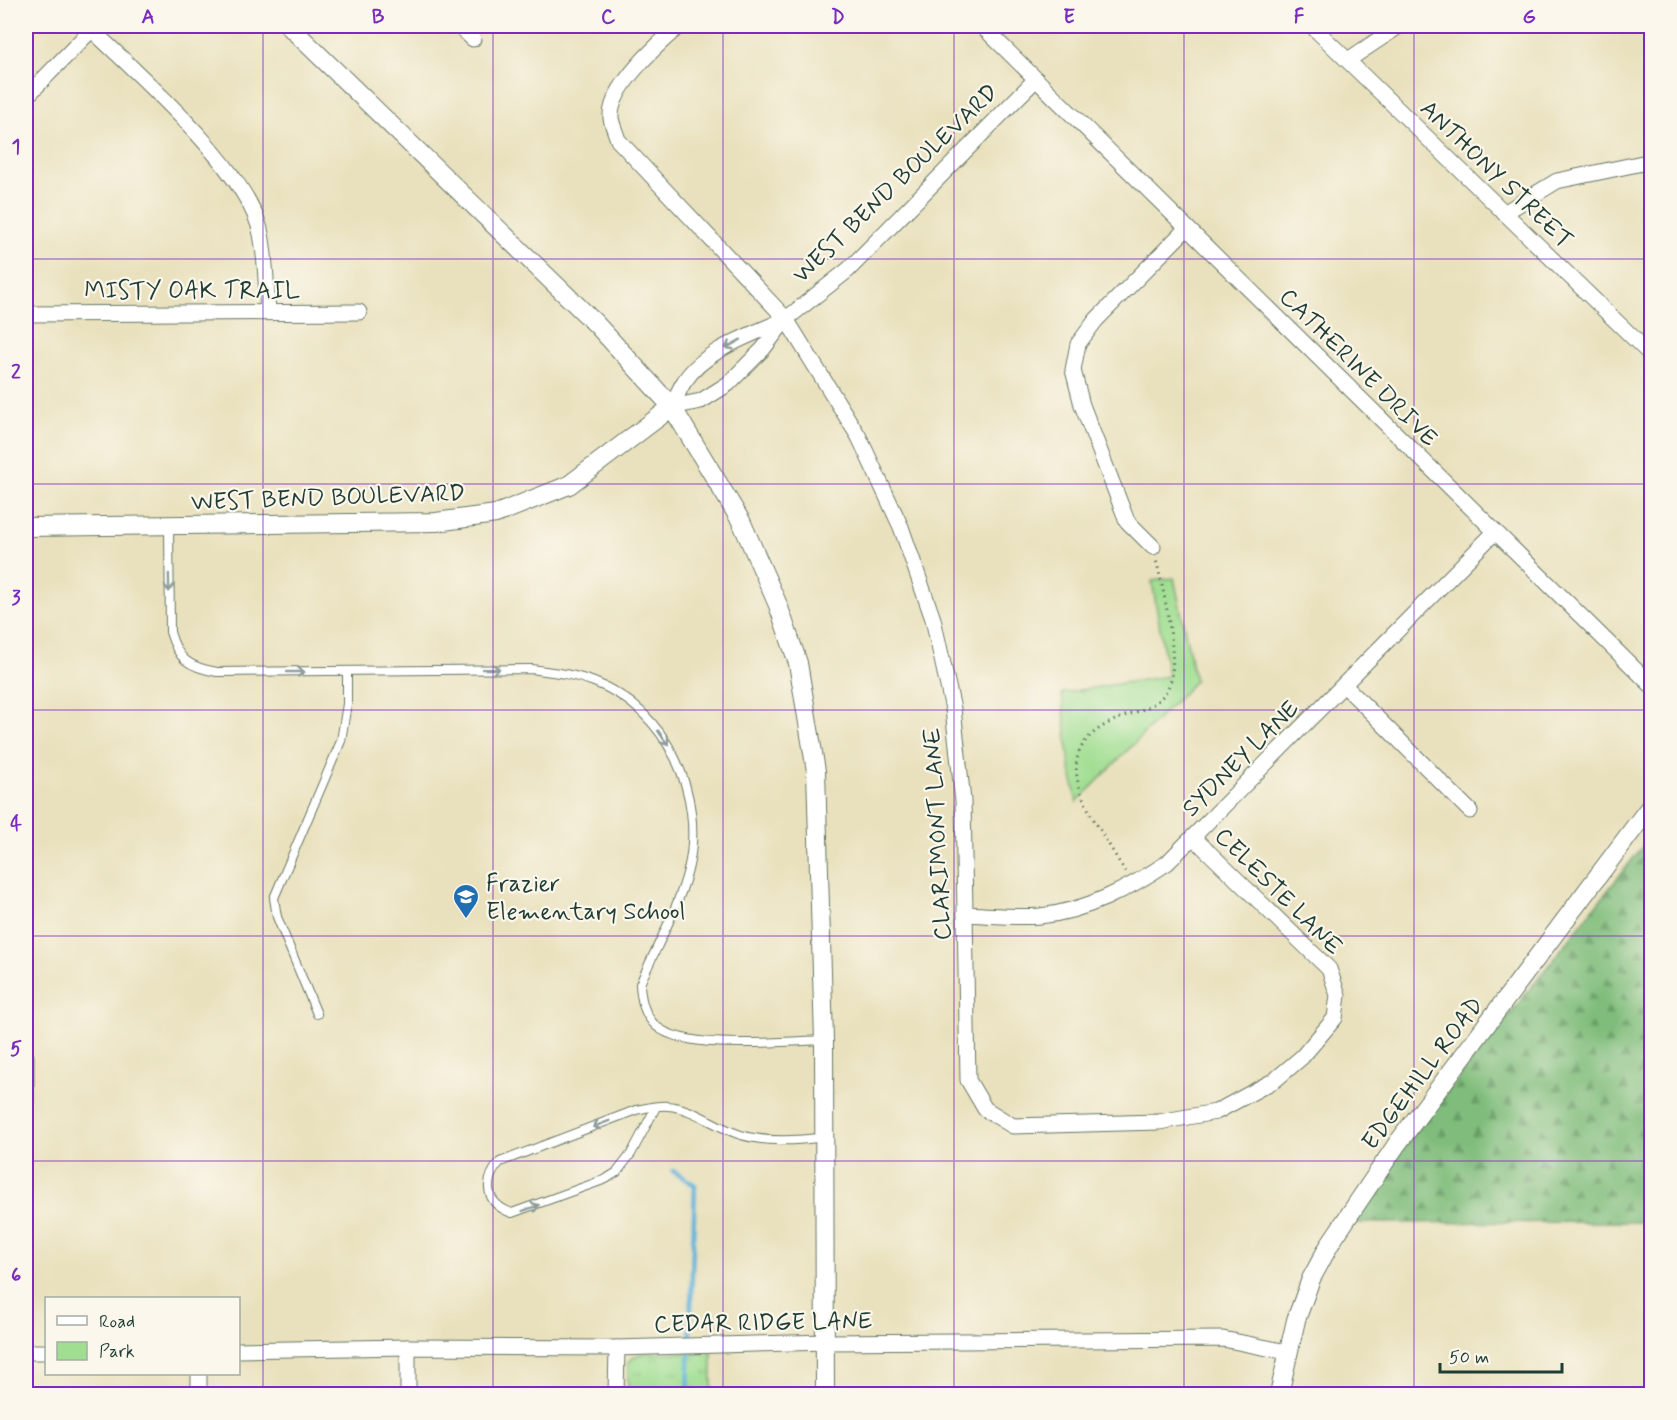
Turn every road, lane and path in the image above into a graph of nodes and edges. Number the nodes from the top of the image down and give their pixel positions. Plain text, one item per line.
1 (289, 26) edge
2 (459, 26) edge
3 (679, 26) edge
4 (982, 26) edge
5 (1312, 26) edge
6 (1399, 26) edge
7 (92, 27) edge
8 (473, 39) dead end
9 (1348, 60) junction
10 (1036, 79) junction
11 (27, 96) edge
12 (1652, 161) edge
13 (1504, 213) junction
14 (1187, 228) junction
15 (268, 312) junction
16 (359, 312) dead end
17 (26, 314) edge
18 (786, 319) junction
19 (1652, 356) edge
20 (672, 407) junction
21 (169, 525) junction
22 (26, 527) edge
23 (1495, 532) junction
24 (1153, 547) joint
25 (346, 672) junction
26 (1344, 685) junction
27 (1652, 686) edge
28 (1652, 804) edge
29 (1470, 811) dead end
30 (1193, 837) junction
31 (1133, 885) junction
32 (965, 914) junction
33 (317, 1014) dead end
34 (824, 1040) junction
35 (26, 1057) edge
36 (656, 1107) junction
37 (26, 1108) edge
38 (985, 1109) joint
39 (824, 1137) junction
40 (826, 1342) junction
41 (408, 1347) junction
42 (616, 1348) junction
43 (240, 1350) edge
44 (26, 1352) edge
45 (45, 1352) edge
46 (1287, 1352) junction
47 (199, 1375) edge
48 (199, 1395) edge
49 (408, 1395) edge
50 (616, 1395) edge
51 (825, 1395) edge
52 (1279, 1395) edge

1 - 20 street
2 - 8 street
3 - 18 street, CLARIMONT LANE
4 - 10 street, CATHERINE DRIVE
5 - 9 street, ANTHONY STREET
6 - 9 street
7 - 11 street
7 - 15 street
9 - 13 street, ANTHONY STREET
10 - 14 street, CATHERINE DRIVE
10 - 18 street, WEST BEND BOULEVARD
12 - 13 street
13 - 19 street, ANTHONY STREET
14 - 23 street, CATHERINE DRIVE
14 - 24 street
15 - 16 street, MISTY OAK TRAIL
15 - 17 street, MISTY OAK TRAIL
18 - 20 street, WEST BEND BOULEVARD
18 -> 20 street, WEST BEND BOULEVARD
18 - 32 street, CLARIMONT LANE
20 - 21 street, WEST BEND BOULEVARD
20 - 34 street
21 - 22 street, WEST BEND BOULEVARD
21 -> 25 lane
23 - 26 street, SYDNEY LANE
23 - 27 street, CATHERINE DRIVE
24 - 31 path
25 - 33 lane
25 -> 34 lane
26 - 29 street
26 - 30 street, SYDNEY LANE
28 - 46 street, EDGEHILL ROAD
30 - 31 street, SYDNEY LANE
30 - 38 street, CELESTE LANE
31 - 32 street, SYDNEY LANE
32 - 38 street, CLARIMONT LANE
34 - 39 street
35 - 37 street
36 -> 36 lane
36 - 39 lane
39 - 40 street
40 - 42 street, CEDAR RIDGE LANE
40 - 46 street, CEDAR RIDGE LANE
40 - 51 street
41 - 42 street, CEDAR RIDGE LANE
41 - 43 street, CEDAR RIDGE LANE
41 - 49 street
42 - 50 street
44 - 45 street
46 - 52 street, EDGEHILL ROAD
47 - 48 street

